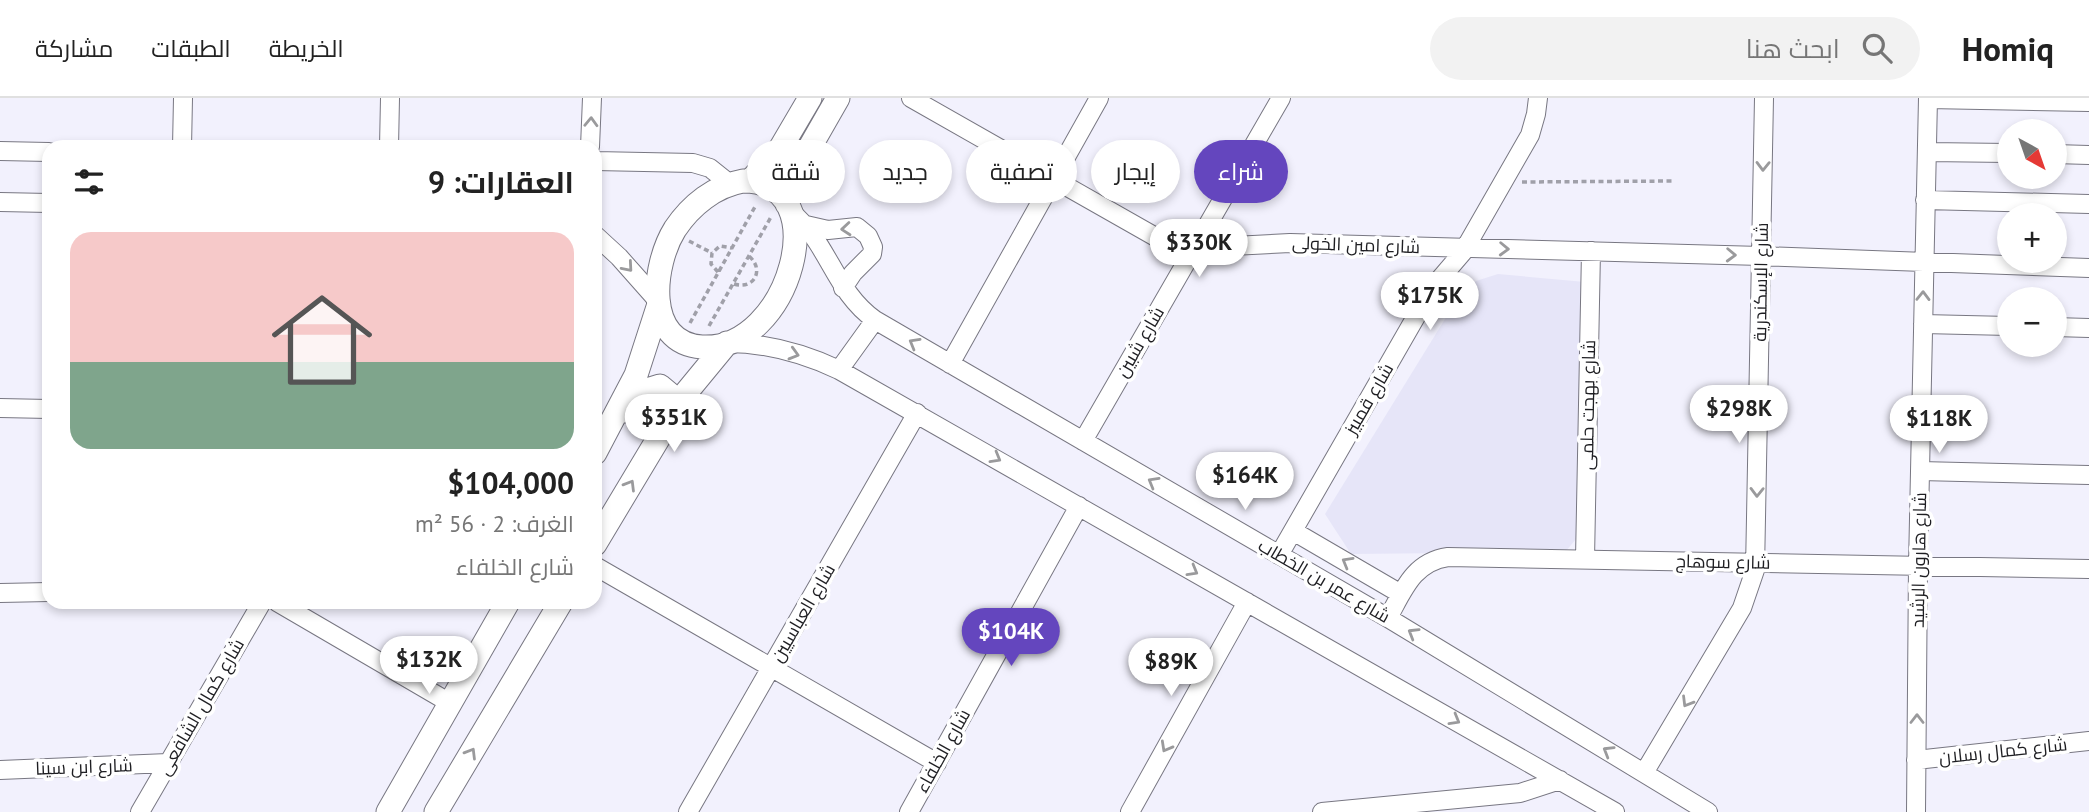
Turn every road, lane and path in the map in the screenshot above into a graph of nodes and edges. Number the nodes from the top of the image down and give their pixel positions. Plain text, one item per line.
1 (183, 98) edge
2 (390, 98) edge
3 (592, 98) edge
4 (810, 98) edge
5 (838, 98) edge
6 (911, 98) edge
7 (1100, 98) edge
8 (1281, 98) edge
9 (1538, 98) edge
10 (1764, 98) edge
11 (1928, 98) edge
12 (2089, 102) edge
13 (182, 140) edge
14 (389, 140) edge
15 (590, 140) edge
16 (785, 140) edge
17 (814, 140) edge
18 (985, 140) edge
19 (1076, 140) edge
20 (0, 151) edge
21 (42, 152) edge
22 (1927, 152) junction
23 (1997, 153) edge
24 (2067, 154) edge
25 (2089, 155) edge
26 (602, 161) edge
27 (1675, 181) dead end
28 (1503, 182) junction
29 (747, 186) edge
30 (1077, 192) edge
31 (747, 196) edge
32 (1925, 200) junction
33 (0, 202) edge
34 (42, 203) edge
35 (769, 203) edge
36 (771, 203) edge
37 (775, 203) edge
38 (778, 203) edge
39 (782, 203) edge
40 (1041, 203) edge
41 (2089, 204) edge
42 (673, 233) junction
43 (602, 241) edge
44 (732, 247) junction
45 (1194, 248) junction
46 (1465, 248) junction
47 (1591, 251) junction
48 (712, 253) junction
49 (1761, 256) junction
50 (749, 257) junction
51 (1924, 263) junction
52 (2089, 268) edge
53 (718, 272) junction
54 (733, 284) junction
55 (843, 288) junction
56 (658, 304) junction
57 (875, 320) junction
58 (1923, 324) junction
59 (1997, 326) edge
60 (2067, 327) edge
61 (2089, 328) edge
62 (689, 343) junction
63 (727, 343) junction
64 (950, 364) junction
65 (839, 370) junction
66 (0, 408) edge
67 (42, 409) edge
68 (673, 412) junction
69 (917, 414) junction
70 (609, 429) junction
71 (602, 441) edge
72 (1083, 441) junction
73 (1920, 471) junction
74 (2089, 475) edge
75 (1079, 506) junction
76 (1293, 531) junction
77 (602, 532) edge
78 (1279, 555) junction
79 (1585, 559) junction
80 (1756, 562) junction
81 (1918, 565) junction
82 (2089, 569) edge
83 (602, 570) edge
84 (42, 592) edge
85 (0, 593) edge
86 (1401, 594) junction
87 (1247, 602) junction
88 (258, 609) edge
89 (289, 609) edge
90 (504, 609) edge
91 (557, 609) edge
92 (1388, 618) junction
93 (771, 668) junction
94 (450, 703) junction
95 (2089, 741) edge
96 (1916, 760) junction
97 (937, 763) junction
98 (169, 764) junction
99 (0, 770) edge
100 (1644, 773) junction
101 (1560, 780) junction
102 (1373, 810) edge
103 (140, 812) edge
104 (388, 812) edge
105 (436, 812) edge
106 (688, 812) edge
107 (909, 812) edge
108 (1130, 812) edge
109 (1322, 812) edge
110 (1615, 812) edge
111 (1708, 812) edge
112 (1916, 812) edge

1 - 13 street
2 - 14 street
15 -> 3 street
4 - 16 main road
5 - 17 main road
6 - 18 street, شارع امين الخولى
7 - 19 street
8 - 45 street, شارع شبين
9 - 28 street, شارع قمبيز
10 -> 49 street, شارع الإسكندرية
11 - 12 street
11 - 22 street, شارع هارون الرشيد
20 - 21 street
22 - 23 street
22 - 32 street, شارع هارون الرشيد
24 - 25 street
26 - 29 street, شارع عمر بن الخطاب
27 - 28 path
28 - 46 street, شارع قمبيز
30 - 45 street, شارع امين الخولى
31 - 42 main road
32 - 41 street
32 - 51 street, شارع هارون الرشيد
33 - 34 street
35 - 44 path
36 - 50 path
37 - 63 main road
38 - 55 street, شارع عمر بن الخطاب
55 -> 39 street
40 - 64 street
42 - 48 path
42 - 56 main road
43 -> 56 street
44 - 48 path
44 - 53 path
45 - 46 street, شارع امين الخولى
45 - 72 street, شارع شبين
46 -> 47 street, شارع امين الخولى
46 - 76 street, شارع قمبيز
47 -> 49 street, شارع امين الخولى
47 - 79 street, شارع بهجت حلمى
48 - 53 path
49 - 51 street, شارع امين الخولى
49 -> 80 street, شارع الإسكندرية
50 - 54 path
50 - 54 path
51 - 52 street, شارع امين الخولى
58 -> 51 street, شارع هارون الرشيد
53 - 62 path
54 - 62 path
55 - 57 street, شارع عمر بن الخطاب
56 - 62 main road
56 - 70 main road
64 -> 57 street, شارع عمر بن الخطاب
57 - 65 street
58 - 59 street
58 - 73 street, شارع هارون الرشيد
60 - 61 street
62 - 63 main road
63 -> 65 street
63 - 68 main road
64 - 72 street, شارع عمر بن الخطاب
65 - 69 street
66 - 67 street
68 - 70 main road
77 -> 68 main road
69 -> 75 street
69 - 93 street, شارع العباسيين
70 - 71 main road
78 -> 72 street, شارع عمر بن الخطاب
73 - 74 street
73 - 81 street, شارع هارون الرشيد
75 -> 87 street
75 - 97 street, شارع الخلفاء
76 - 78 street, شارع قمبيز
86 -> 76 street
78 - 92 street, شارع عمر بن الخطاب
79 - 80 street, شارع سوهاج
79 - 86 street, شارع سوهاج
80 - 81 street, شارع سوهاج
80 -> 100 street, شارع الإسكندرية
81 - 82 street, شارع سوهاج
96 -> 81 street, شارع هارون الرشيد
83 - 93 street
84 - 85 street
86 - 92 street, شارع سوهاج
87 -> 101 street
87 -> 108 street
88 - 98 street, شارع كمال الشافعى
89 - 94 street
90 - 94 main road
105 -> 91 main road
100 -> 92 street, شارع عمر بن الخطاب
93 - 97 street
93 - 106 street, شارع العباسيين
94 - 104 main road
95 - 96 street, شارع كمال رسلان
96 - 112 street, شارع هارون الرشيد
97 - 107 street, شارع الخلفاء
98 - 99 street, شارع ابن سينا
98 - 103 street, شارع كمال الشافعى
100 - 111 street, شارع عمر بن الخطاب
101 - 102 street
101 - 110 street
102 - 109 street

